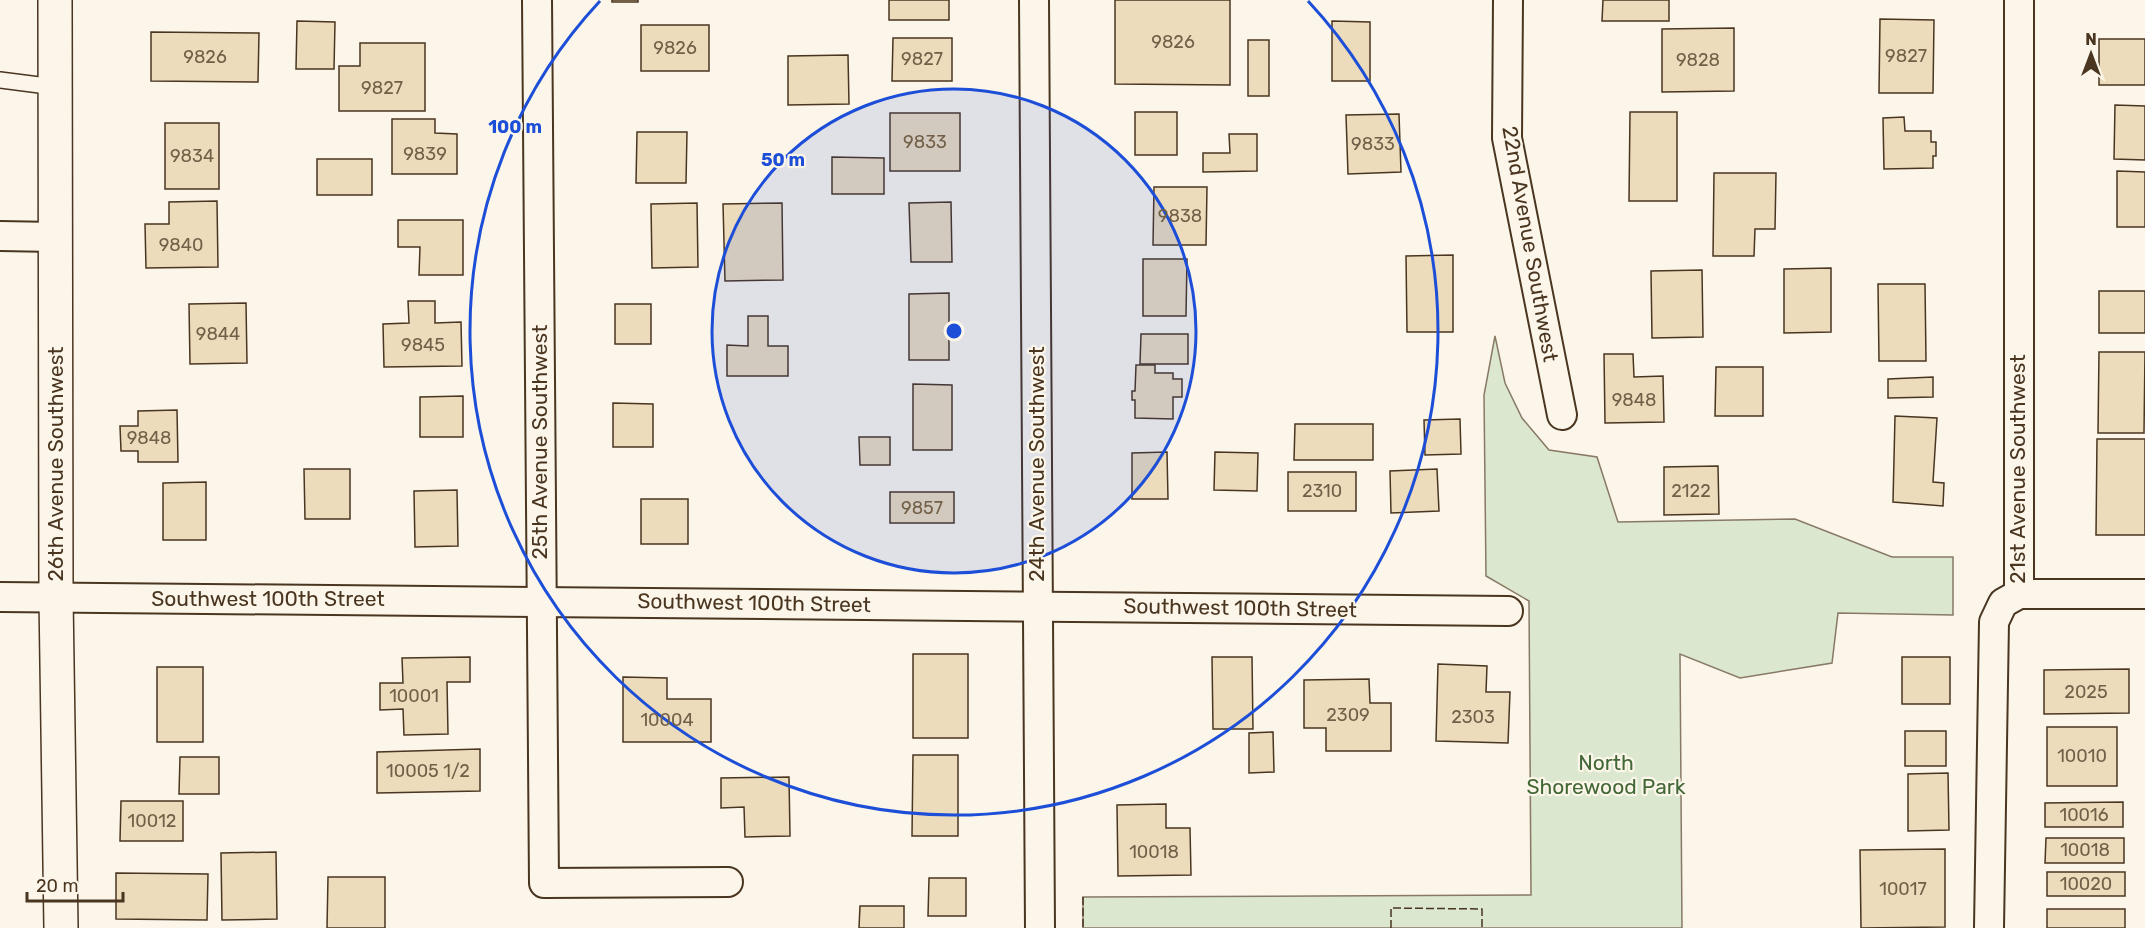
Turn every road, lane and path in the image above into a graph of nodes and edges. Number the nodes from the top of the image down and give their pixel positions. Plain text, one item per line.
1 (55, 0) edge
2 (537, 0) edge
3 (1034, 0) edge
4 (1508, 0) edge
5 (2019, 0) edge
6 (0, 80) edge
7 (55, 87) junction
8 (0, 236) edge
9 (55, 237) junction
10 (1562, 415) dead end
11 (2019, 594) junction
12 (2145, 594) edge
13 (0, 597) edge
14 (56, 597) junction
15 (542, 601) junction
16 (1038, 607) junction
17 (1508, 611) dead end
18 (728, 882) dead end
19 (61, 928) edge
20 (1040, 928) edge
21 (1989, 928) edge

1 - 7 street, 26th Avenue Southwest
2 - 15 street, 25th Avenue Southwest
3 - 16 street, 24th Avenue Southwest
4 - 10 street, 22nd Avenue Southwest
5 - 11 street, 21st Avenue Southwest
6 - 7 lane
7 - 9 street, 26th Avenue Southwest
8 - 9 street
9 - 14 street, 26th Avenue Southwest
11 - 12 street
11 - 21 street, 21st Avenue Southwest
13 - 14 street, Southwest 100th Street
14 - 15 street, Southwest 100th Street
14 - 19 street, 26th Avenue Southwest
15 - 16 street, Southwest 100th Street
15 - 18 street, 25th Avenue Southwest
16 - 17 street, Southwest 100th Street
16 - 20 street, 24th Avenue Southwest

